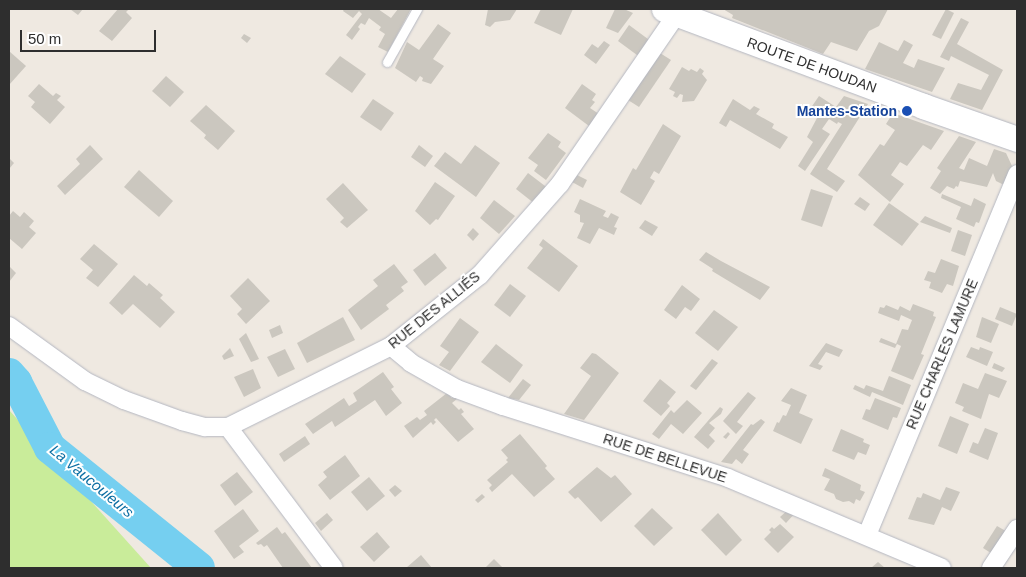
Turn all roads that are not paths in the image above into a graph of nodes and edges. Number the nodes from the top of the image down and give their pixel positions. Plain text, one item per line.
1 (417, 9) edge
2 (671, 12) edge
3 (387, 62) dead end
4 (1017, 139) edge
5 (1017, 174) edge
6 (9, 326) edge
7 (391, 346) junction
8 (228, 427) junction
9 (1017, 529) edge
10 (867, 535) junction
11 (936, 567) edge
12 (334, 568) edge
13 (991, 568) edge

1 - 3 lane
2 - 4 main road, ROUTE DE HOUDAN
2 - 7 street, RUE DES ALLIÉS
5 - 10 street, RUE CHARLES LAMURE
6 - 8 street
7 - 8 street, RUE DES ALLIÉS
7 - 10 street, RUE DE BELLEVUE
8 - 12 street
9 - 13 street
10 - 11 street, RUE DE BELLEVUE

